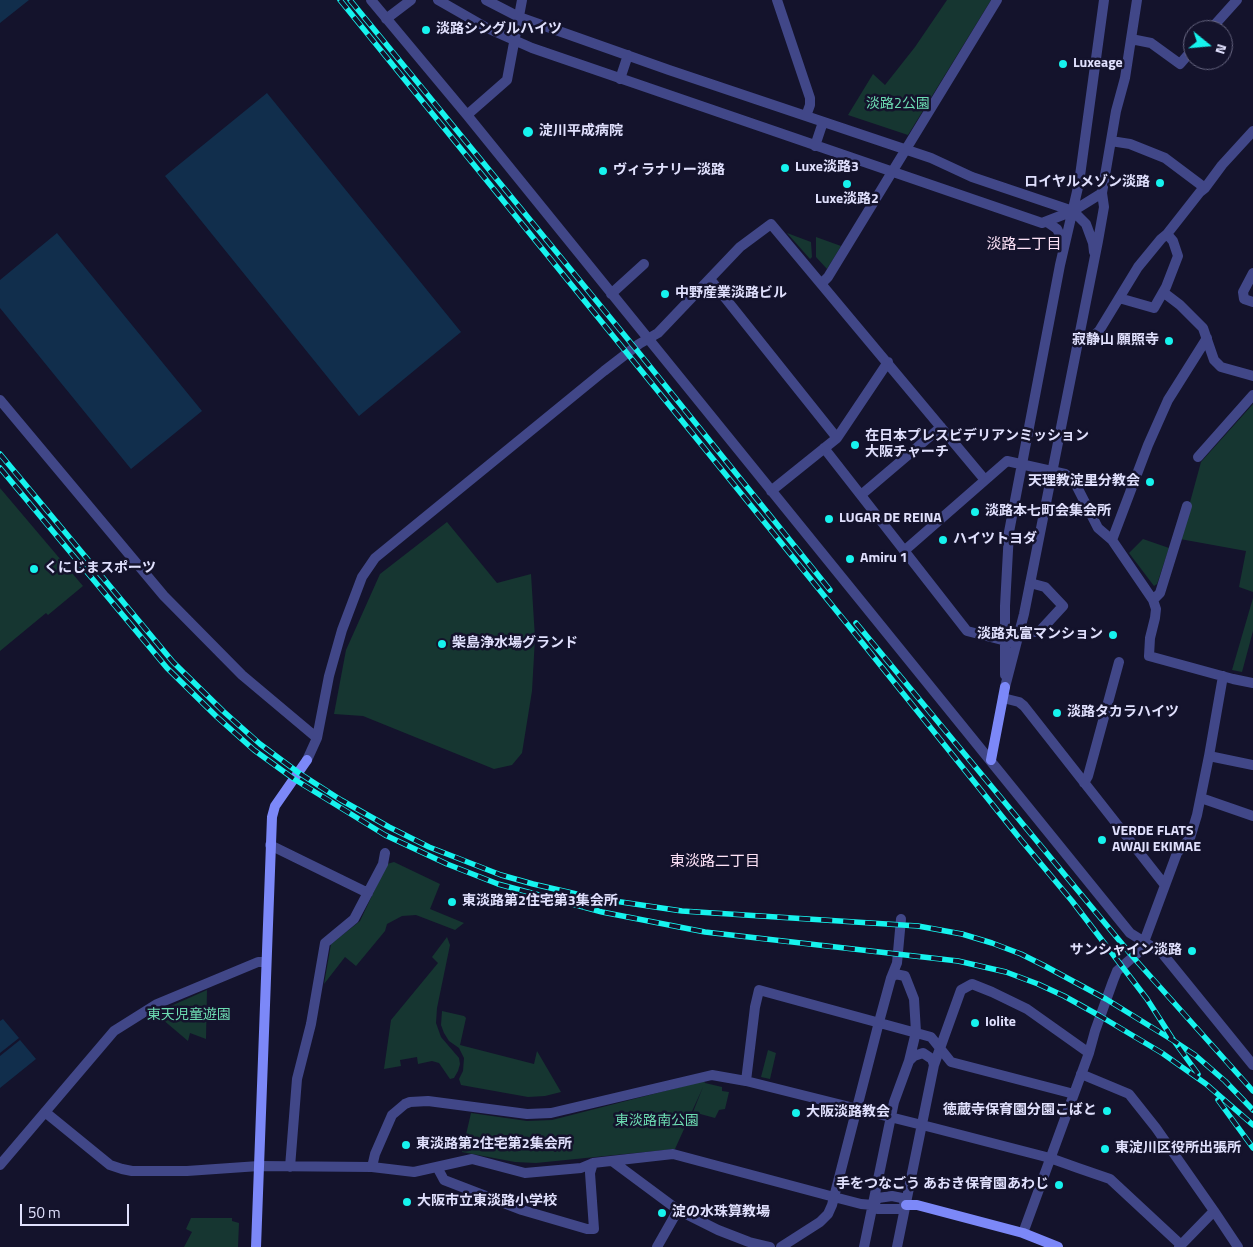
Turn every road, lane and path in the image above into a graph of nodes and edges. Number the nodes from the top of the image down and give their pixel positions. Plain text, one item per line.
1 (371, 0) edge
2 (411, 0) edge
3 (438, 0) edge
4 (486, 0) edge
5 (522, 0) edge
6 (777, 0) edge
7 (997, 0) edge
8 (1104, 0) edge
9 (1137, 0) edge
10 (1236, 0) edge
11 (519, 16) junction
12 (386, 19) junction
13 (1219, 20) edge
14 (1131, 39) junction
15 (515, 41) junction
16 (628, 55) junction
17 (1183, 61) edge
18 (620, 79) junction
19 (467, 115) junction
20 (806, 116) junction
21 (823, 122) junction
22 (1253, 131) edge
23 (1111, 141) junction
24 (815, 146) junction
25 (906, 149) junction
26 (892, 172) junction
27 (1205, 188) junction
28 (1102, 194) junction
29 (1073, 211) junction
30 (1047, 222) junction
31 (1167, 234) junction
32 (1063, 250) junction
33 (1094, 263) junction
34 (644, 264) dead end
35 (1253, 273) edge
36 (710, 279) junction
37 (822, 283) junction
38 (1163, 292) junction
39 (611, 294) junction
40 (1119, 298) junction
41 (1253, 302) edge
42 (1079, 336) junction
43 (1207, 338) junction
44 (648, 339) junction
45 (888, 362) junction
46 (1253, 376) edge
47 (1253, 395) edge
48 (0, 400) edge
49 (941, 426) junction
50 (837, 438) junction
51 (824, 448) junction
52 (1198, 457) dead end
53 (1022, 464) junction
54 (1053, 471) junction
55 (986, 480) junction
56 (771, 491) junction
57 (861, 494) junction
58 (1187, 506) dead end
59 (1112, 540) junction
60 (904, 551) junction
61 (1030, 583) junction
62 (1153, 600) junction
63 (1020, 629) junction
64 (1004, 640) junction
65 (1017, 644) junction
66 (1119, 662) dead end
67 (1223, 676) junction
68 (1253, 683) edge
69 (1005, 687) junction
70 (1003, 698) junction
71 (317, 738) junction
72 (1209, 756) junction
73 (991, 760) junction
74 (1253, 765) edge
75 (1084, 782) junction
76 (1201, 798) junction
77 (1253, 816) edge
78 (270, 846) junction
79 (386, 853) dead end
80 (1164, 884) junction
81 (368, 893) junction
82 (901, 919) dead end
83 (1145, 941) junction
84 (266, 962) junction
85 (891, 978) junction
86 (879, 1022) junction
87 (916, 1032) junction
88 (940, 1046) junction
89 (1089, 1053) junction
90 (909, 1061) junction
91 (1252, 1063) edge
92 (934, 1065) junction
93 (1081, 1074) junction
94 (746, 1081) junction
95 (1074, 1094) junction
96 (856, 1109) junction
97 (45, 1112) junction
98 (890, 1118) junction
99 (921, 1125) junction
100 (1050, 1158) junction
101 (612, 1161) junction
102 (594, 1163) junction
103 (0, 1165) edge
104 (259, 1166) junction
105 (290, 1167) junction
106 (372, 1167) junction
107 (437, 1167) junction
108 (834, 1197) junction
109 (873, 1205) junction
110 (906, 1205) junction
111 (678, 1210) junction
112 (1214, 1211) junction
113 (1023, 1233) junction
114 (1180, 1246) edge
115 (256, 1247) edge
116 (657, 1247) edge
117 (770, 1247) edge
118 (782, 1247) edge
119 (864, 1247) edge
120 (897, 1247) edge
121 (1058, 1247) edge
122 (1238, 1247) edge

1 - 12 street
2 - 12 street
3 - 15 street
4 - 11 street
5 - 11 street
6 - 20 street
7 - 25 street
8 - 29 street
9 - 14 street
10 - 13 street
11 - 15 street
11 - 16 street
12 - 19 street
14 - 17 street
14 - 23 street
15 - 18 street
15 - 19 street
16 - 18 street
16 - 20 street
18 - 24 street
19 - 39 street
20 - 21 street
21 - 24 street
21 - 25 street
22 - 27 street
23 - 27 street
23 - 28 street
24 - 26 street
25 - 26 street
25 - 29 street
26 - 30 street
26 - 37 street
27 - 31 street
28 - 29 street
28 - 33 street
29 - 30 street
29 - 32 street
29 - 33 street
30 - 32 street
31 - 38 street
31 - 40 street
32 - 53 street
33 - 42 street
34 - 39 street
35 - 41 street
36 - 37 street
36 - 44 street
36 - 50 street
37 - 45 street
38 - 40 street
38 - 43 street
39 - 44 street
40 - 42 street
42 - 54 street
43 - 46 street
43 - 59 street
44 - 56 street
44 - 71 street
45 - 49 street
45 - 50 street
47 - 52 street
48 - 71 street
49 - 55 street
49 - 57 street
50 - 51 street
51 - 56 street
51 - 57 street
53 - 54 street
53 - 55 street
53 - 64 street
54 - 59 street
54 - 61 street
55 - 60 street
56 - 73 street
57 - 60 street
58 - 62 street
59 - 62 street
60 - 64 street
61 - 63 street
61 - 63 street
62 - 67 street
63 - 65 street
64 - 65 street
64 - 69 street
65 - 69 street
66 - 75 street
67 - 68 street
67 - 72 street
69 - 70 street
70 - 73 street
70 - 75 street
71 - 78 street
72 - 74 street
72 - 76 street
73 - 83 street
75 - 80 street
76 - 77 street
76 - 80 street
78 - 81 street
78 - 84 street
79 - 81 street
80 - 83 street
81 - 105 street
82 - 85 street
83 - 89 street
83 - 91 street
84 - 97 street
84 - 104 street
85 - 86 street
85 - 87 street
86 - 87 street
86 - 94 street
86 - 96 street
87 - 88 street
87 - 90 street
88 - 89 street
88 - 92 street
88 - 95 street
89 - 93 street
90 - 92 street
90 - 98 street
92 - 99 street
93 - 95 street
93 - 112 street
94 - 96 street
94 - 106 street
95 - 100 street
96 - 98 street
96 - 108 street
97 - 103 street
97 - 104 street
98 - 99 street
98 - 109 street
99 - 100 street
99 - 110 street
100 - 113 street
100 - 114 street
101 - 102 street
101 - 108 street
101 - 111 street
102 - 107 street
102 - 107 street
104 - 105 street
104 - 115 street
105 - 106 street
106 - 107 street
108 - 109 street
108 - 118 street
109 - 110 street
109 - 119 street
110 - 113 street
110 - 120 street
111 - 116 street
111 - 117 street
112 - 114 street
112 - 122 street
113 - 121 street

